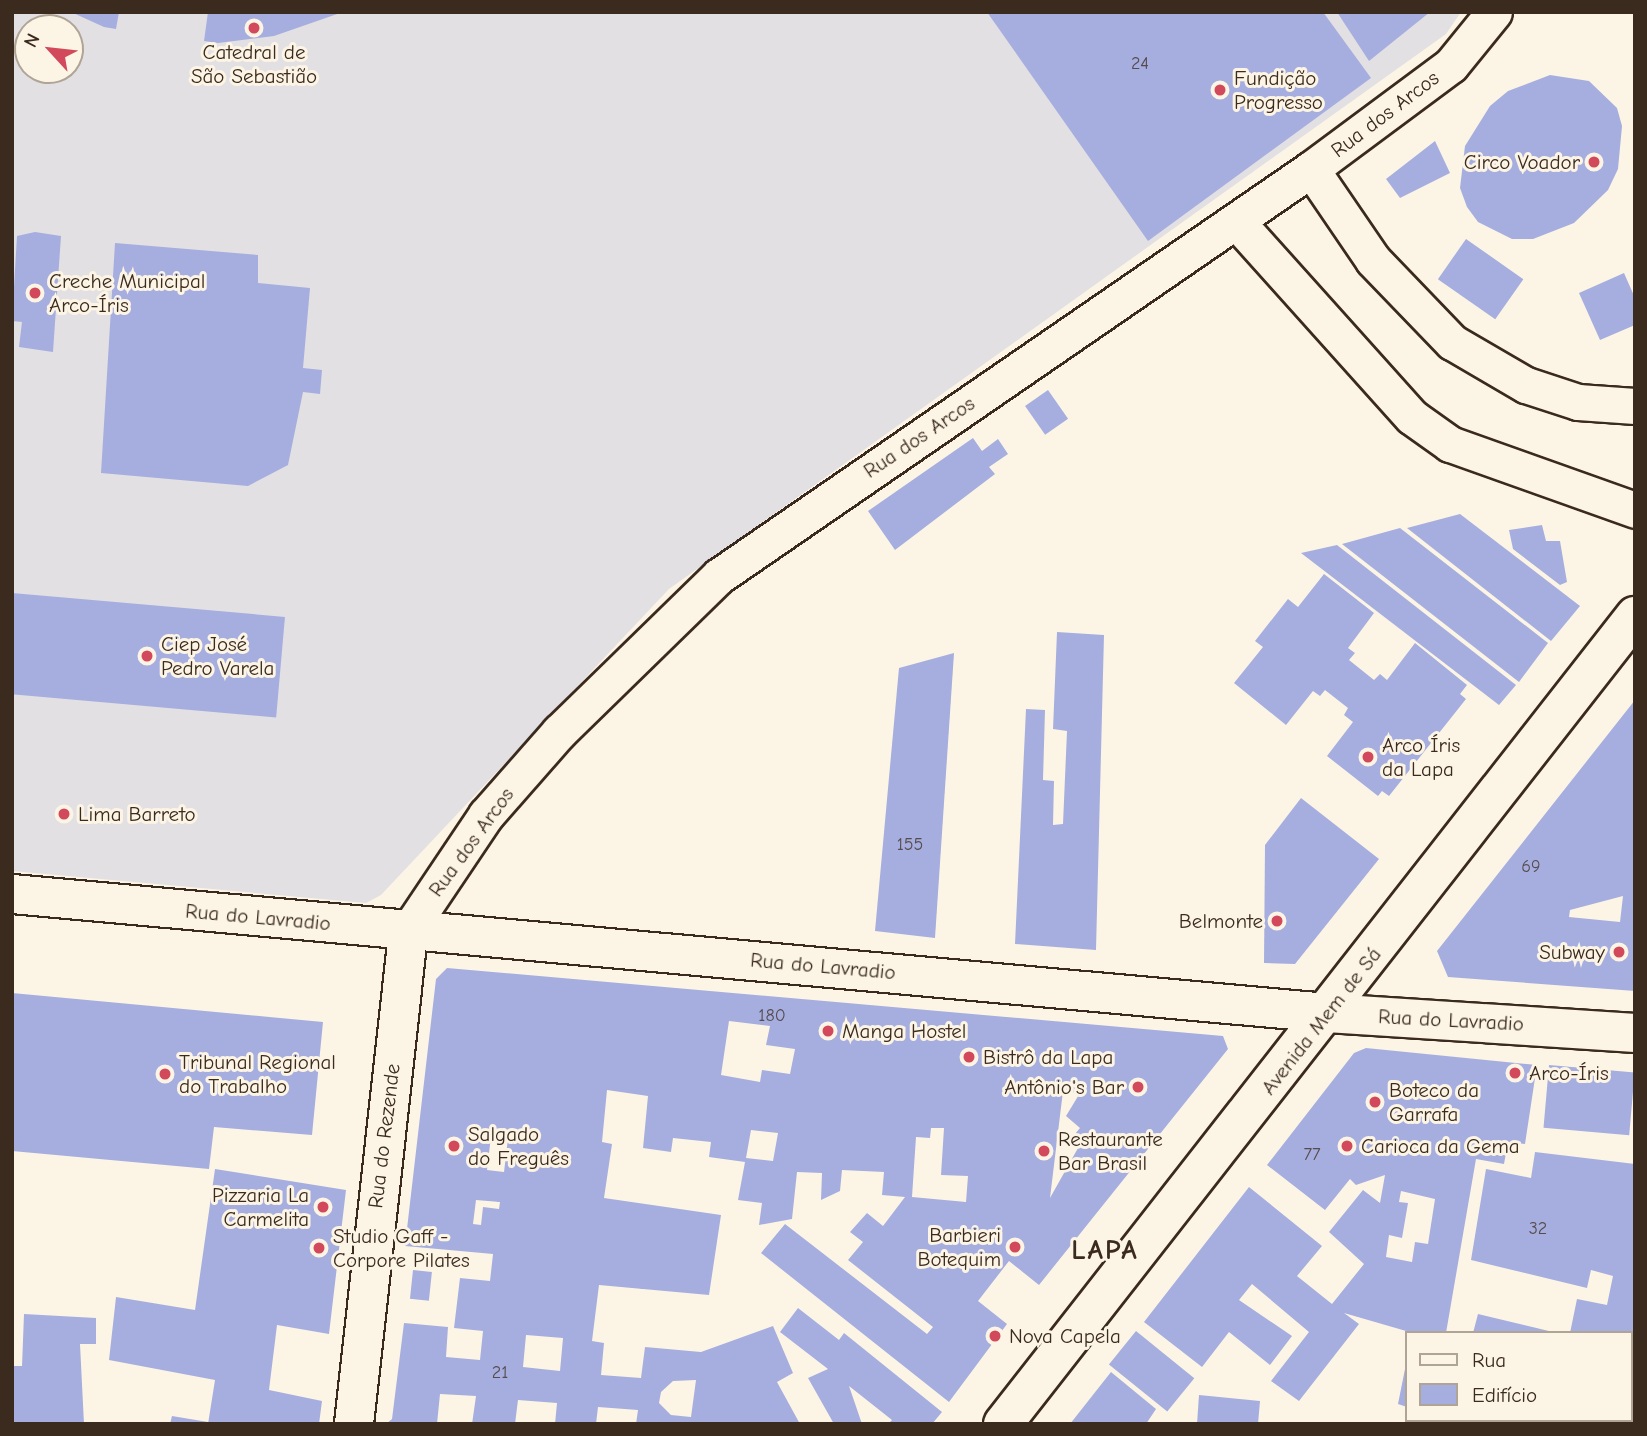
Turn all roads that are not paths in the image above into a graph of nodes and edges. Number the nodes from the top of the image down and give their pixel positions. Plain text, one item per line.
1 (1494, 12) edge
2 (1311, 169) junction
3 (1236, 221) junction
4 (1635, 406) edge
5 (1635, 510) edge
6 (1635, 616) edge
7 (12, 894) edge
8 (408, 931) junction
9 (1327, 1013) junction
10 (1635, 1033) edge
11 (354, 1424) edge
12 (1003, 1424) edge

1 - 2 street, Rua dos Arcos
2 - 3 street, Rua dos Arcos
2 - 4 street
3 - 5 street
3 - 8 street, Rua dos Arcos
6 - 9 street, Avenida Mem de Sá
7 - 8 street, Rua do Lavradio
8 - 9 street, Rua do Lavradio
8 - 11 street, Rua do Rezende
9 - 10 street, Rua do Lavradio
9 - 12 street, Avenida Mem de Sá

